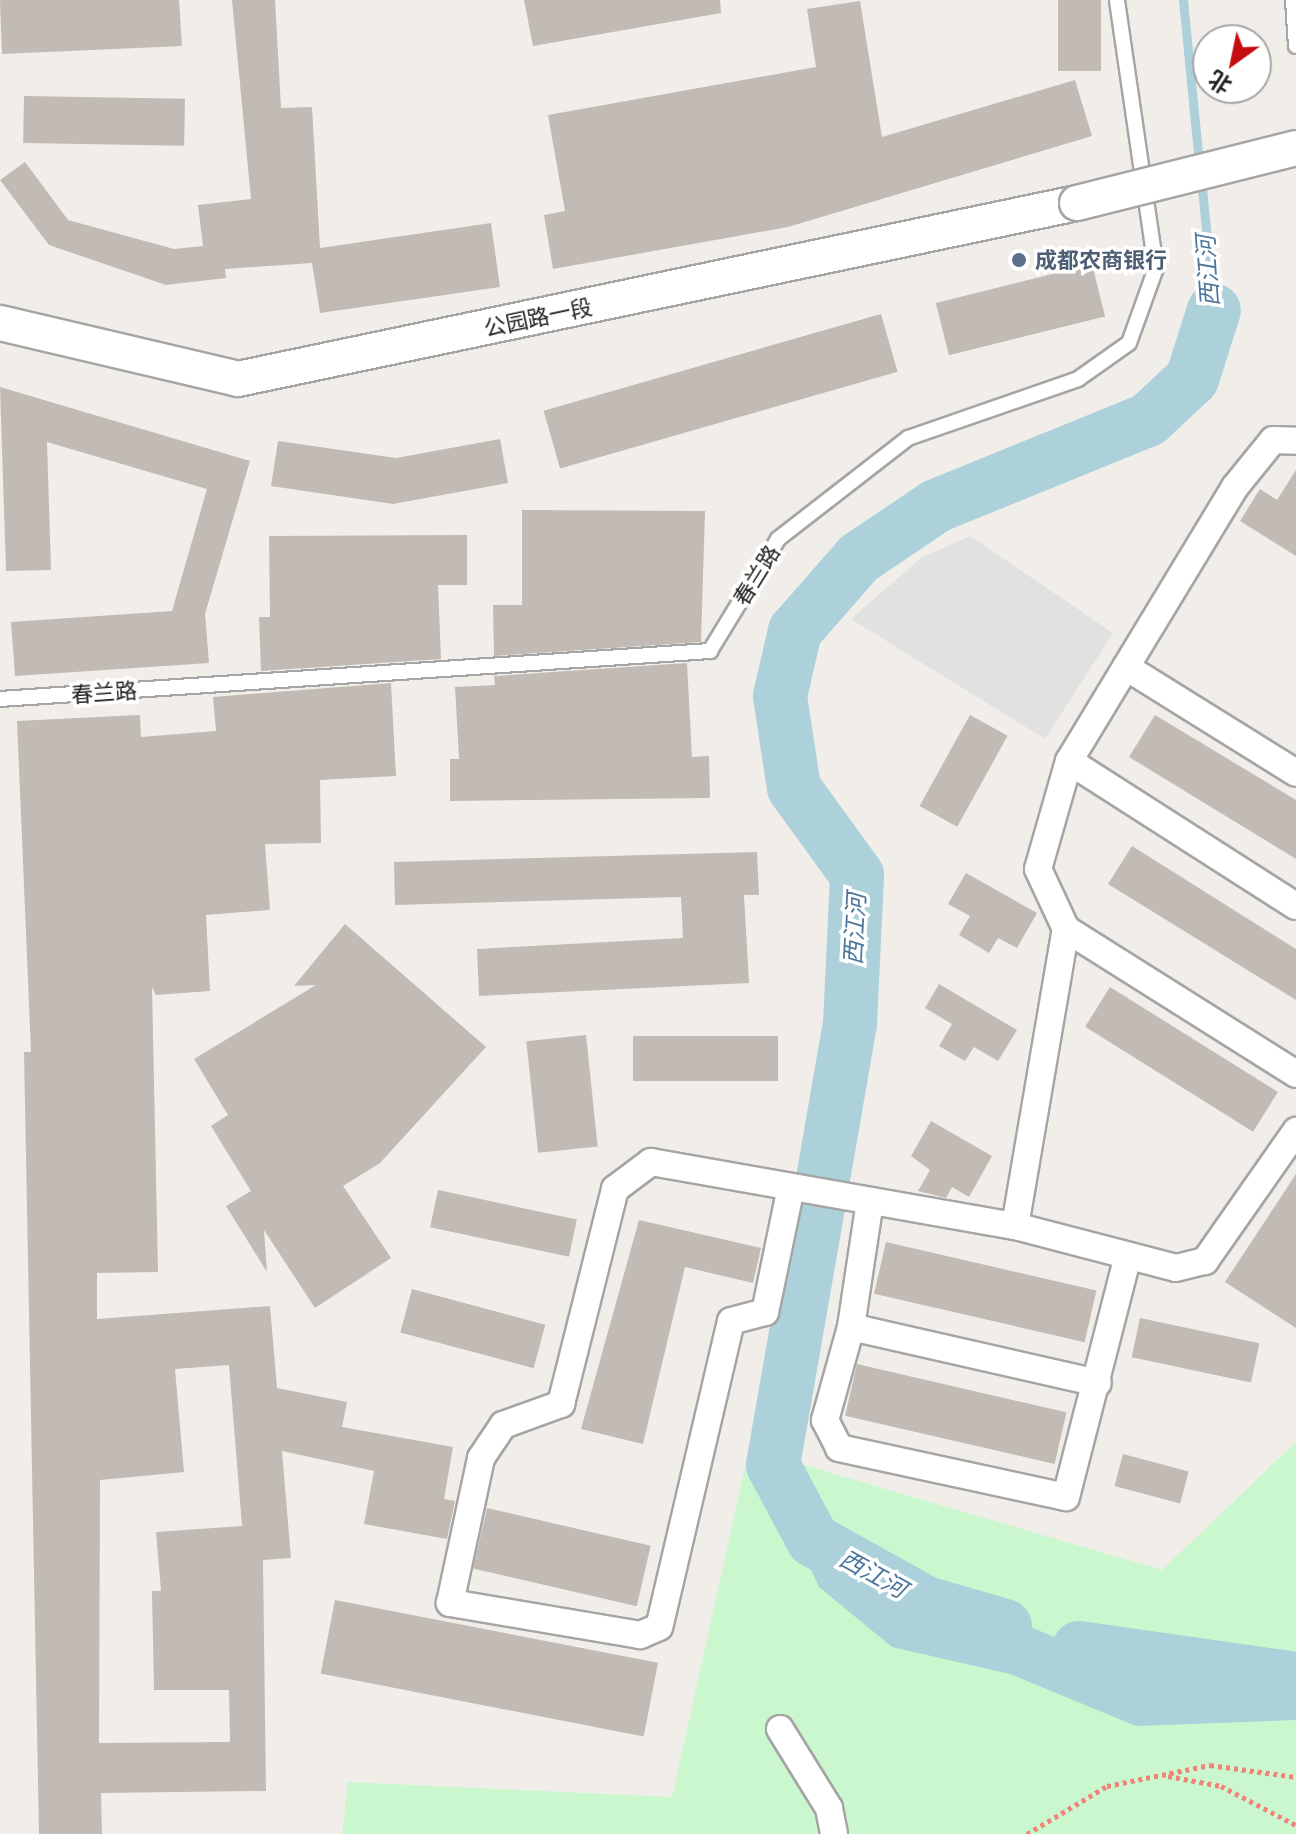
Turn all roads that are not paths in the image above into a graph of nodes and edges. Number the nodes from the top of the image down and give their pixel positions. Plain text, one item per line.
1 (1117, 0) edge
2 (1293, 0) edge
3 (1296, 46) edge
4 (1296, 148) edge
5 (0, 323) edge
6 (1296, 441) edge
7 (1126, 667) junction
8 (0, 699) edge
9 (1069, 761) junction
10 (1296, 773) edge
11 (1296, 906) edge
12 (1066, 929) junction
13 (1296, 1074) edge
14 (1296, 1131) edge
15 (796, 1188) junction
16 (870, 1201) junction
17 (1015, 1226) junction
18 (1128, 1256) junction
19 (851, 1327) junction
20 (1098, 1383) junction
21 (780, 1729) dead end
22 (834, 1834) edge

1 - 8 lane, 春兰路
2 - 3 lane
4 - 5 street, 公园路一段, bridge
6 - 7 street
7 - 9 street
7 - 10 street
9 - 11 street
9 - 12 street
12 - 13 street
12 - 17 street
14 - 18 street
15 - 15 street
15 - 16 street
16 - 17 street
16 - 19 street
17 - 18 street
18 - 20 street
19 - 20 street
19 - 20 street
21 - 22 street

